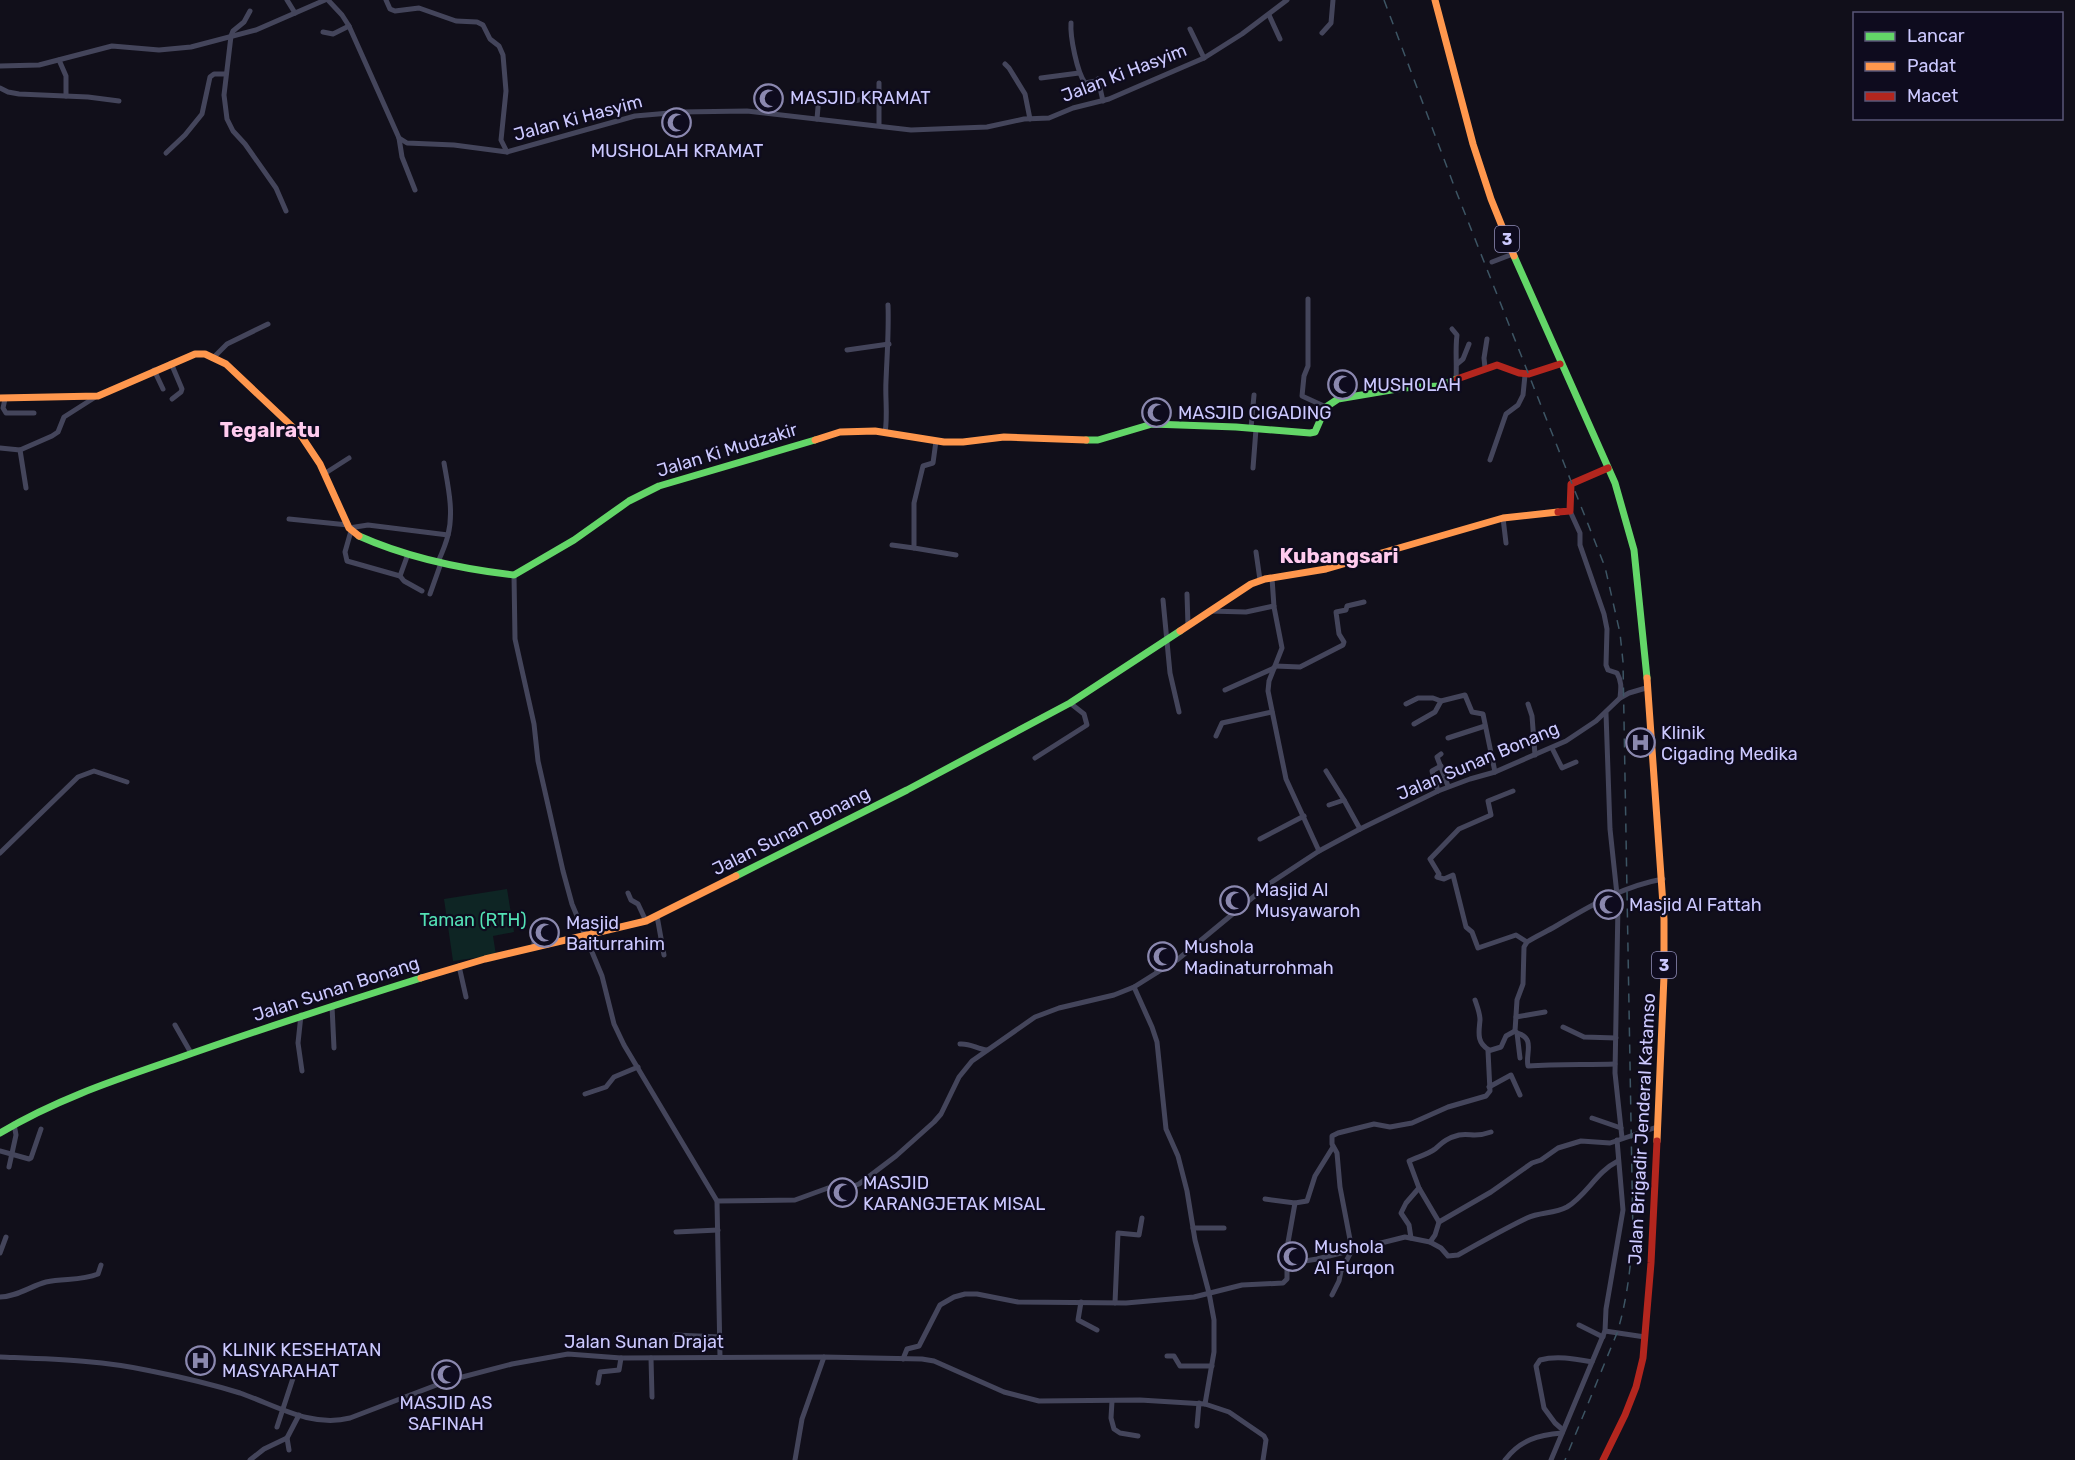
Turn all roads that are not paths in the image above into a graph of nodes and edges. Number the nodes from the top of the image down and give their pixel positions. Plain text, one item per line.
1 (287, 0) edge
2 (326, 0) edge
3 (386, 0) edge
4 (1287, 0) edge
5 (1333, 0) edge
6 (1435, 0) edge
7 (250, 10) dead end
8 (295, 13) junction
9 (1269, 15) junction
10 (1071, 23) dead end
11 (349, 26) junction
12 (1190, 29) dead end
13 (323, 32) dead end
14 (1322, 33) dead end
15 (231, 36) junction
16 (1280, 39) dead end
17 (1204, 58) junction
18 (59, 60) junction
19 (1005, 64) dead end
20 (0, 66) edge
21 (226, 74) junction
22 (1079, 74) junction
23 (1041, 78) dead end
24 (879, 83) dead end
25 (0, 88) edge
26 (880, 95) junction
27 (66, 96) junction
28 (819, 96) dead end
29 (119, 101) dead end
30 (1103, 101) junction
31 (837, 102) dead end
32 (817, 119) junction
33 (1030, 119) junction
34 (879, 125) junction
35 (399, 138) junction
36 (507, 152) junction
37 (166, 153) dead end
38 (415, 190) dead end
39 (286, 211) dead end
40 (1513, 254) junction
41 (1492, 262) dead end
42 (1308, 299) dead end
43 (888, 305) dead end
44 (268, 324) dead end
45 (1452, 329) dead end
46 (1487, 339) dead end
47 (889, 344) junction
48 (1469, 344) dead end
49 (847, 350) dead end
50 (214, 357) junction
51 (171, 363) junction
52 (1457, 364) junction
53 (1560, 364) junction
54 (1485, 368) junction
55 (154, 370) junction
56 (1525, 375) junction
57 (1456, 380) junction
58 (163, 389) dead end
59 (1254, 395) dead end
60 (98, 396) junction
61 (3, 398) edge
62 (172, 399) dead end
63 (1326, 407) junction
64 (33, 413) dead end
65 (1253, 428) junction
66 (885, 433) junction
67 (936, 441) junction
68 (0, 448) edge
69 (20, 450) junction
70 (349, 458) dead end
71 (1490, 460) dead end
72 (444, 463) dead end
73 (1253, 468) dead end
74 (1608, 468) junction
75 (324, 474) junction
76 (26, 488) dead end
77 (1570, 511) junction
78 (1503, 518) junction
79 (289, 519) dead end
80 (350, 528) junction
81 (448, 535) junction
82 (1506, 543) dead end
83 (892, 545) dead end
84 (914, 548) junction
85 (1256, 552) dead end
86 (408, 554) junction
87 (956, 555) dead end
88 (440, 563) junction
89 (514, 575) junction
90 (400, 576) junction
91 (1272, 578) junction
92 (1260, 580) junction
93 (422, 591) dead end
94 (430, 594) dead end
95 (1187, 594) dead end
96 (1163, 600) dead end
97 (1364, 602) dead end
98 (1274, 606) junction
99 (1209, 611) junction
100 (1188, 626) junction
101 (1167, 638) junction
102 (1274, 668) junction
103 (1646, 688) junction
104 (1225, 690) dead end
105 (1620, 699) junction
106 (1441, 701) junction
107 (1070, 703) junction
108 (1406, 704) dead end
109 (1528, 704) dead end
110 (1179, 712) dead end
111 (1272, 712) junction
112 (1606, 713) junction
113 (1414, 724) dead end
114 (1485, 726) junction
115 (1216, 736) dead end
116 (1448, 738) dead end
117 (1552, 748) junction
118 (1441, 754) dead end
119 (1535, 755) junction
120 (1035, 758) dead end
121 (1576, 762) dead end
122 (1441, 766) junction
123 (1326, 771) dead end
124 (1495, 772) junction
125 (127, 782) dead end
126 (1448, 786) junction
127 (1438, 791) junction
128 (1514, 791) dead end
129 (1344, 800) junction
130 (1329, 805) dead end
131 (1304, 816) junction
132 (1360, 829) junction
133 (1260, 839) dead end
134 (1319, 852) junction
135 (0, 853) edge
136 (1663, 879) junction
137 (628, 893) dead end
138 (1618, 893) junction
139 (657, 916) junction
140 (541, 920) dead end
141 (646, 921) junction
142 (585, 936) junction
143 (1527, 942) junction
144 (1164, 944) dead end
145 (534, 948) junction
146 (664, 955) dead end
147 (459, 966) junction
148 (1158, 972) junction
149 (1134, 987) junction
150 (466, 997) dead end
151 (1475, 1000) dead end
152 (332, 1006) junction
153 (1545, 1012) dead end
154 (301, 1015) junction
155 (1516, 1017) junction
156 (175, 1025) dead end
157 (1563, 1028) dead end
158 (1516, 1032) junction
159 (1616, 1038) junction
160 (960, 1044) dead end
161 (334, 1048) dead end
162 (987, 1050) junction
163 (1489, 1050) junction
164 (191, 1053) junction
165 (1520, 1058) dead end
166 (1615, 1064) junction
167 (638, 1067) junction
168 (302, 1071) dead end
169 (1489, 1087) junction
170 (585, 1094) dead end
171 (1520, 1095) dead end
172 (1592, 1118) dead end
173 (14, 1125) junction
174 (1658, 1127) junction
175 (1622, 1128) junction
176 (40, 1129) dead end
177 (1491, 1132) dead end
178 (0, 1133) edge
179 (1619, 1139) junction
180 (1333, 1147) junction
181 (0, 1151) edge
182 (11, 1154) junction
183 (1618, 1161) junction
184 (9, 1167) dead end
185 (1419, 1188) junction
186 (1265, 1199) dead end
187 (717, 1202) junction
188 (1295, 1203) junction
189 (1142, 1218) dead end
190 (1439, 1222) junction
191 (1193, 1228) junction
192 (1224, 1228) dead end
193 (718, 1230) junction
194 (676, 1232) dead end
195 (6, 1238) dead end
196 (1411, 1238) junction
197 (1430, 1242) junction
198 (1352, 1250) junction
199 (0, 1253) edge
200 (1287, 1264) junction
201 (102, 1265) dead end
202 (1209, 1293) junction
203 (1332, 1295) dead end
204 (0, 1297) edge
205 (1081, 1302) junction
206 (1115, 1303) junction
207 (1579, 1325) dead end
208 (1097, 1330) dead end
209 (1604, 1334) junction
210 (675, 1335) dead end
211 (721, 1337) junction
212 (1646, 1337) junction
213 (1167, 1356) dead end
214 (0, 1357) edge
215 (720, 1357) junction
216 (824, 1357) junction
217 (621, 1358) junction
218 (651, 1358) junction
219 (903, 1359) junction
220 (1592, 1362) junction
221 (1212, 1366) junction
222 (296, 1369) dead end
223 (598, 1383) dead end
224 (652, 1397) dead end
225 (1112, 1401) junction
226 (1202, 1403) junction
227 (282, 1411) junction
228 (299, 1415) junction
229 (1197, 1426) dead end
230 (277, 1427) dead end
231 (1563, 1431) junction
232 (1138, 1436) dead end
233 (286, 1438) junction
234 (289, 1450) dead end
235 (250, 1460) edge
236 (795, 1460) edge
237 (1263, 1460) edge
238 (1505, 1460) edge
239 (1551, 1460) edge
240 (1603, 1460) edge

1 - 8 street
2 - 8 street
2 - 11 street
3 - 36 street
4 - 9 street, Jalan Ki Hasyim
5 - 14 street
6 - 40 main road, Jalan Brigadir Jenderal Katamso / 3
7 - 15 street
8 - 15 street
9 - 16 street
9 - 17 street, Jalan Ki Hasyim
10 - 22 street
11 - 13 street
11 - 35 street
12 - 17 street
15 - 18 street
15 - 21 street
17 - 30 street, Jalan Ki Hasyim
18 - 20 street
18 - 27 street
19 - 33 street
21 - 37 street
21 - 39 street
22 - 23 street
22 - 30 street
24 - 26 street
25 - 27 street
26 - 31 street
26 - 34 street
27 - 29 street
28 - 32 street
30 - 33 street, Jalan Ki Hasyim
32 - 34 street, Jalan Ki Hasyim
32 - 36 street, Jalan Ki Hasyim
33 - 34 street, Jalan Ki Hasyim
35 - 36 street, Jalan Ki Hasyim
35 - 38 street
40 - 41 street
40 - 53 main road, Jalan Brigadir Jenderal Katamso / 3
42 - 63 street
43 - 47 street
44 - 50 street
45 - 52 street
46 - 54 street
47 - 49 street
47 - 66 street
48 - 52 street
50 - 51 main road
50 - 75 main road
51 - 55 main road
51 - 62 street
52 - 57 street
53 - 56 main road
53 - 74 main road, Jalan Brigadir Jenderal Katamso / 3
54 - 56 main road
54 - 57 main road
55 - 58 street
55 - 60 main road
56 - 71 street
57 - 63 main road
59 - 65 street
60 - 61 main road
60 - 69 street
61 - 64 street
63 - 65 main road, Jalan Ki Mudzakir
65 - 67 main road, Jalan Ki Mudzakir
65 - 73 street
66 - 67 main road, Jalan Ki Mudzakir
66 - 89 main road, Jalan Ki Mudzakir
67 - 84 street
68 - 69 street
69 - 76 street
70 - 75 street
72 - 81 street
74 - 77 main road
74 - 103 main road, Jalan Brigadir Jenderal Katamso / 3
75 - 80 main road
77 - 78 main road, Jalan Sunan Bonang
77 - 105 street
78 - 82 street
78 - 91 main road, Jalan Sunan Bonang
79 - 80 street
80 - 81 street
80 - 86 main road
80 - 90 street
81 - 88 street
83 - 84 street
84 - 87 street
85 - 92 street
86 - 88 main road
86 - 90 street
88 - 89 main road
88 - 94 street
89 - 142 street
90 - 93 street
91 - 92 main road, Jalan Sunan Bonang
91 - 98 street
92 - 99 main road, Jalan Sunan Bonang
95 - 100 street
96 - 101 street
97 - 102 street
98 - 99 street
98 - 102 street
99 - 100 main road, Jalan Sunan Bonang
100 - 101 main road, Jalan Sunan Bonang
101 - 107 main road, Jalan Sunan Bonang
101 - 110 street
102 - 104 street
102 - 111 street
103 - 105 street, Jalan Sunan Bonang
103 - 136 main road, Jalan Brigadir Jenderal Katamso / 3
105 - 112 street, Jalan Sunan Bonang
106 - 108 street
106 - 113 street
106 - 114 street
107 - 120 street
107 - 139 main road, Jalan Sunan Bonang
109 - 119 street
111 - 115 street
111 - 131 street
112 - 117 street, Jalan Sunan Bonang
112 - 138 street
114 - 116 street
114 - 124 street
117 - 119 street, Jalan Sunan Bonang
117 - 121 street
118 - 122 street
119 - 124 street, Jalan Sunan Bonang
122 - 126 street
122 - 127 street
123 - 129 street
124 - 126 street, Jalan Sunan Bonang
125 - 135 street
126 - 127 street, Jalan Sunan Bonang
127 - 132 street, Jalan Sunan Bonang
128 - 143 street
129 - 130 street
129 - 132 street
131 - 133 street
131 - 134 street
132 - 134 street, Jalan Sunan Bonang
134 - 148 street, Jalan Sunan Bonang
136 - 138 street
136 - 174 main road, Jalan Brigadir Jenderal Katamso / 3
137 - 141 street
138 - 143 street
138 - 159 street
139 - 141 main road, Jalan Sunan Bonang
139 - 146 street
140 - 145 street
141 - 142 main road, Jalan Sunan Bonang
142 - 145 main road, Jalan Sunan Bonang
142 - 167 street
143 - 155 street
144 - 148 street
145 - 147 main road, Jalan Sunan Bonang
147 - 150 street
147 - 152 main road, Jalan Sunan Bonang
148 - 149 street, Jalan Sunan Bonang
149 - 162 street, Jalan Sunan Bonang
149 - 191 street
151 - 163 street
152 - 154 main road, Jalan Sunan Bonang
152 - 161 street
153 - 155 street
154 - 164 main road, Jalan Sunan Bonang
154 - 168 street
155 - 158 street
156 - 164 street
157 - 159 street
158 - 163 street
158 - 165 street
158 - 166 street
159 - 166 street
160 - 162 street
162 - 187 street, Jalan Sunan Bonang
163 - 169 street
164 - 173 main road, Jalan Sunan Bonang
166 - 175 street
167 - 170 street
167 - 187 street
169 - 171 street
169 - 180 street
172 - 175 street
173 - 178 main road, Jalan Sunan Bonang
173 - 182 street
174 - 179 street
174 - 212 main road, Jalan Brigadir Jenderal Katamso / 3
175 - 179 street
176 - 182 street
177 - 185 street
179 - 183 street
179 - 190 street
180 - 188 street
180 - 198 street
181 - 182 street
182 - 184 street
183 - 197 street
183 - 209 street
185 - 190 street
185 - 196 street
186 - 188 street
187 - 193 street
188 - 200 street
189 - 206 street
190 - 197 street
191 - 192 street
191 - 202 street
193 - 194 street
193 - 211 street
195 - 199 street
196 - 197 street
196 - 198 street
198 - 200 street
198 - 203 street
200 - 202 street
201 - 204 street
202 - 206 street
202 - 221 street
205 - 206 street
205 - 208 street
205 - 219 street
207 - 209 street
209 - 212 street
209 - 220 street
210 - 211 street
211 - 215 street
212 - 240 main road, Jalan Brigadir Jenderal Katamso / 3
213 - 221 street
214 - 227 street, Jalan Sunan Drajat
215 - 216 street, Jalan Sunan Drajat
215 - 218 street, Jalan Sunan Drajat
216 - 219 street, Jalan Sunan Drajat
216 - 236 street
217 - 218 street, Jalan Sunan Drajat
217 - 223 street
217 - 228 street, Jalan Sunan Drajat
218 - 224 street
219 - 225 street, Jalan Sunan Drajat
220 - 231 street
220 - 231 street
221 - 226 street
222 - 227 street
225 - 226 street, Jalan Sunan Drajat
225 - 232 street
226 - 229 street
226 - 237 street, Jalan Sunan Drajat
227 - 228 street, Jalan Sunan Drajat
227 - 230 street
228 - 233 street
231 - 238 street
231 - 239 street
233 - 234 street
233 - 235 street

